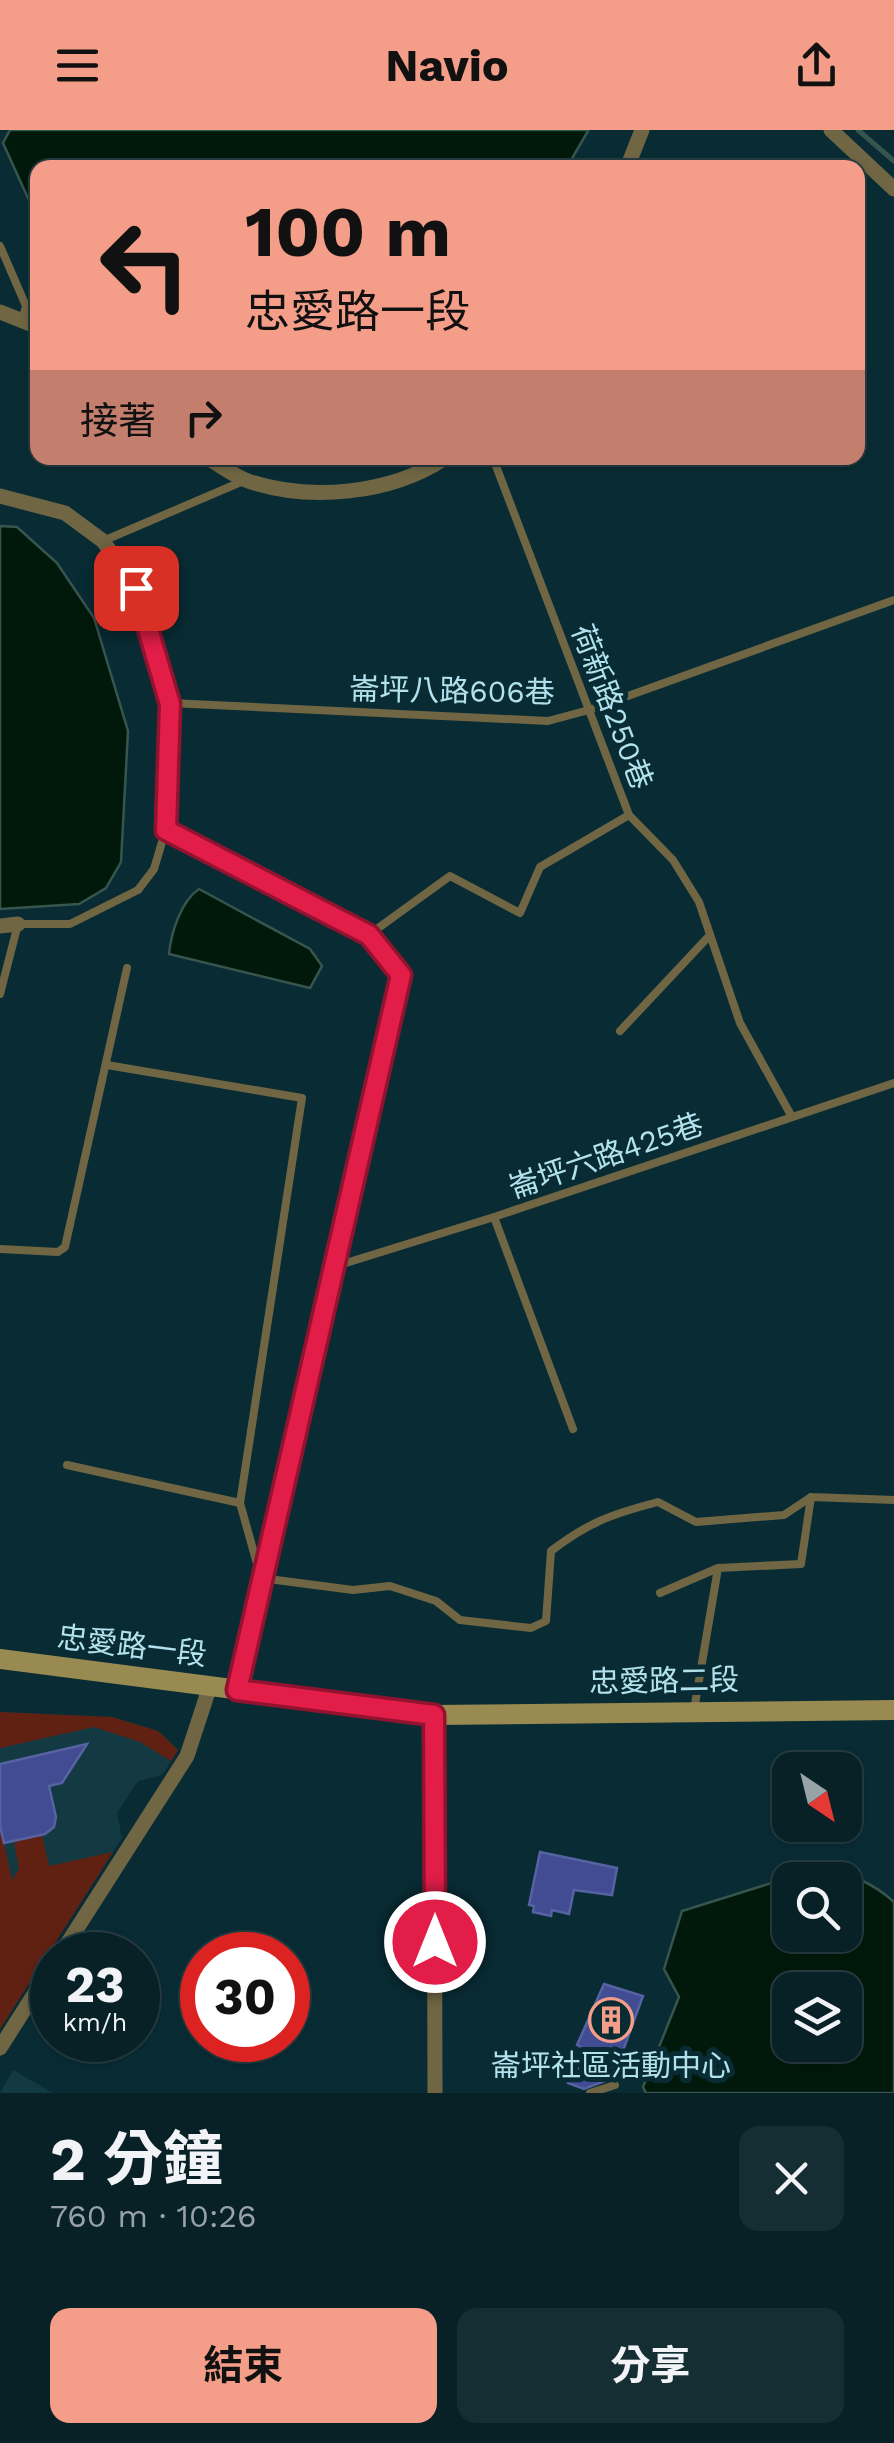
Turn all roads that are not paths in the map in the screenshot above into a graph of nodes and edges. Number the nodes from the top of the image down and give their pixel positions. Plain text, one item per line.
1 (642, 130) edge
2 (831, 130) edge
3 (629, 160) edge
4 (864, 160) edge
5 (865, 161) edge
6 (894, 188) edge
7 (0, 246) edge
8 (0, 312) edge
9 (30, 324) edge
10 (219, 465) edge
11 (434, 465) edge
12 (496, 465) edge
13 (245, 480) junction
14 (0, 496) edge
15 (103, 540) junction
16 (894, 600) edge
17 (170, 704) junction
18 (589, 710) junction
19 (629, 815) junction
20 (166, 830) junction
21 (18, 924) junction
22 (0, 926) edge
23 (369, 935) junction
24 (710, 935) junction
25 (128, 968) dead end
26 (0, 994) edge
27 (620, 1031) dead end
28 (107, 1065) junction
29 (894, 1083) edge
30 (792, 1118) junction
31 (494, 1218) junction
32 (0, 1250) edge
33 (332, 1267) junction
34 (573, 1429) dead end
35 (67, 1465) dead end
36 (811, 1497) junction
37 (894, 1500) edge
38 (240, 1503) junction
39 (718, 1568) junction
40 (261, 1578) junction
41 (660, 1593) dead end
42 (0, 1660) edge
43 (210, 1686) junction
44 (237, 1690) junction
45 (694, 1710) junction
46 (894, 1710) edge
47 (434, 1715) junction
48 (75, 1932) edge
49 (30, 2001) edge
50 (0, 2048) edge
51 (614, 2085) dead end
52 (435, 2093) edge
53 (590, 2093) edge

1 - 3 street
2 - 4 street
5 - 6 street
7 - 9 lane
8 - 9 street
10 - 13 street
11 - 13 street
12 - 18 lane, 荷新路250巷
13 - 15 lane
14 - 15 street
15 - 17 street
16 - 18 lane, 崙坪八路606巷
17 - 18 lane, 崙坪八路606巷
17 - 20 street
18 - 19 lane, 荷新路250巷
19 - 23 lane
19 - 24 lane, 荷新路250巷
20 - 21 lane
20 - 23 street
21 - 22 street
21 - 26 lane
23 - 33 street
24 - 27 lane
24 - 30 lane, 荷新路250巷
25 - 28 lane
28 - 32 lane
28 - 38 lane
29 - 30 lane, 崙坪六路425巷
30 - 31 lane, 崙坪六路425巷
31 - 33 lane, 崙坪六路425巷
31 - 34 lane
33 - 40 street
35 - 38 lane
36 - 37 lane
36 - 39 lane
36 - 40 lane
38 - 40 lane
39 - 41 lane
39 - 45 lane
40 - 44 street
42 - 43 main road, 忠愛路一段
43 - 44 main road, 忠愛路一段
43 - 48 street
44 - 47 main road, 忠愛路一段
45 - 46 main road, 忠愛路二段
45 - 47 main road, 忠愛路二段
47 - 52 street
49 - 50 street
51 - 53 lane

